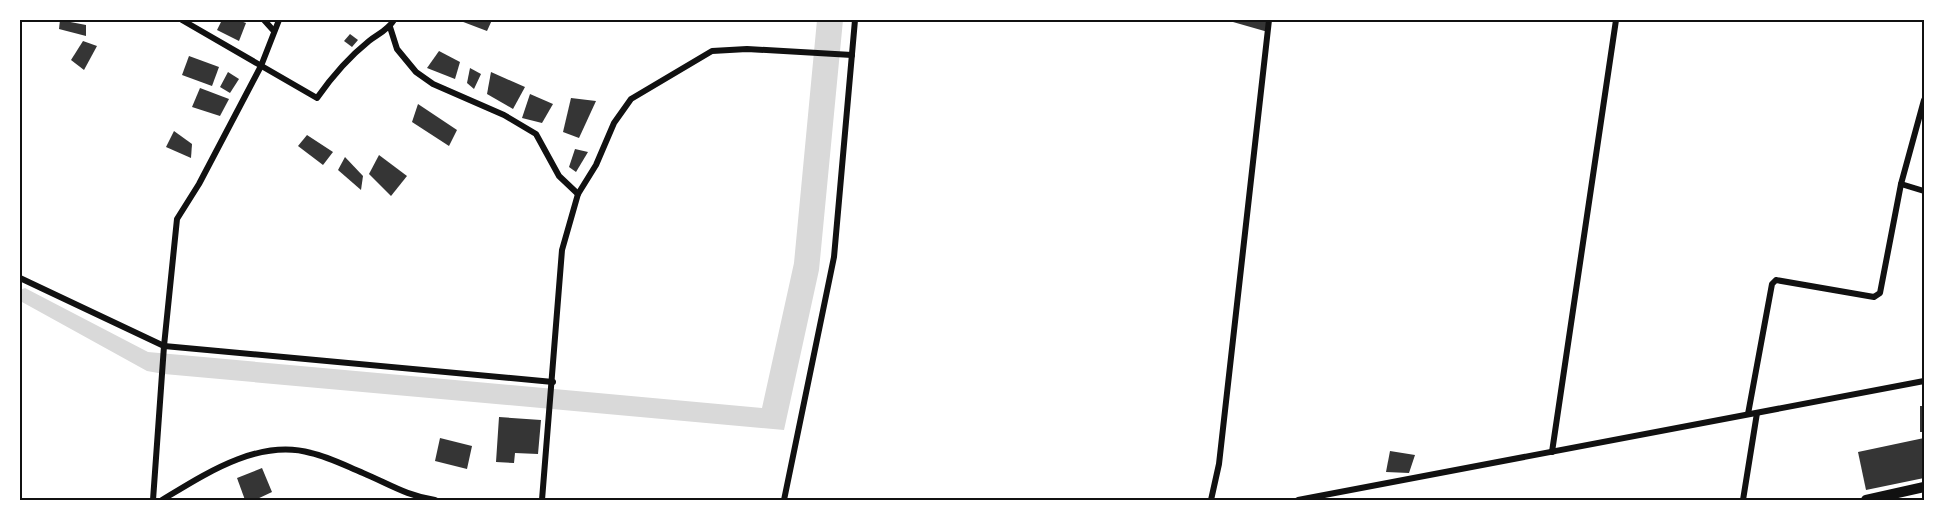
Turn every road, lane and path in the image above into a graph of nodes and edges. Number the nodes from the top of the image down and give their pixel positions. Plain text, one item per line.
1 (182, 20) edge
2 (264, 20) edge
3 (279, 20) edge
4 (394, 20) edge
5 (855, 20) edge
6 (1269, 20) edge
7 (1616, 20) edge
8 (390, 27) junction
9 (273, 30) junction
10 (852, 55) junction
11 (261, 66) junction
12 (1924, 100) edge
13 (1901, 184) junction
14 (1924, 191) edge
15 (578, 194) junction
16 (20, 278) edge
17 (164, 348) junction
18 (1924, 381) edge
19 (553, 385) junction
20 (1757, 413) junction
21 (1748, 414) junction
22 (1552, 452) junction
23 (1924, 487) edge
24 (153, 501) edge
25 (162, 501) edge
26 (435, 501) edge
27 (542, 501) edge
28 (784, 501) edge
29 (1211, 501) edge
30 (1298, 501) edge
31 (1743, 501) edge
32 (1866, 501) edge

1 - 11 street
2 - 9 street
3 - 9 street
4 - 8 street
5 - 10 street
6 - 29 street
7 - 22 street
8 - 11 street
8 - 15 street
9 - 11 street
10 - 15 street
10 - 28 street
11 - 17 street
12 - 13 street
13 - 14 street
13 - 21 street
15 - 19 street
16 - 17 street
17 - 19 street
17 - 24 street
18 - 20 street
19 - 27 street
20 - 21 street
20 - 31 street
21 - 22 street
22 - 30 street
23 - 32 main road
25 - 26 street

